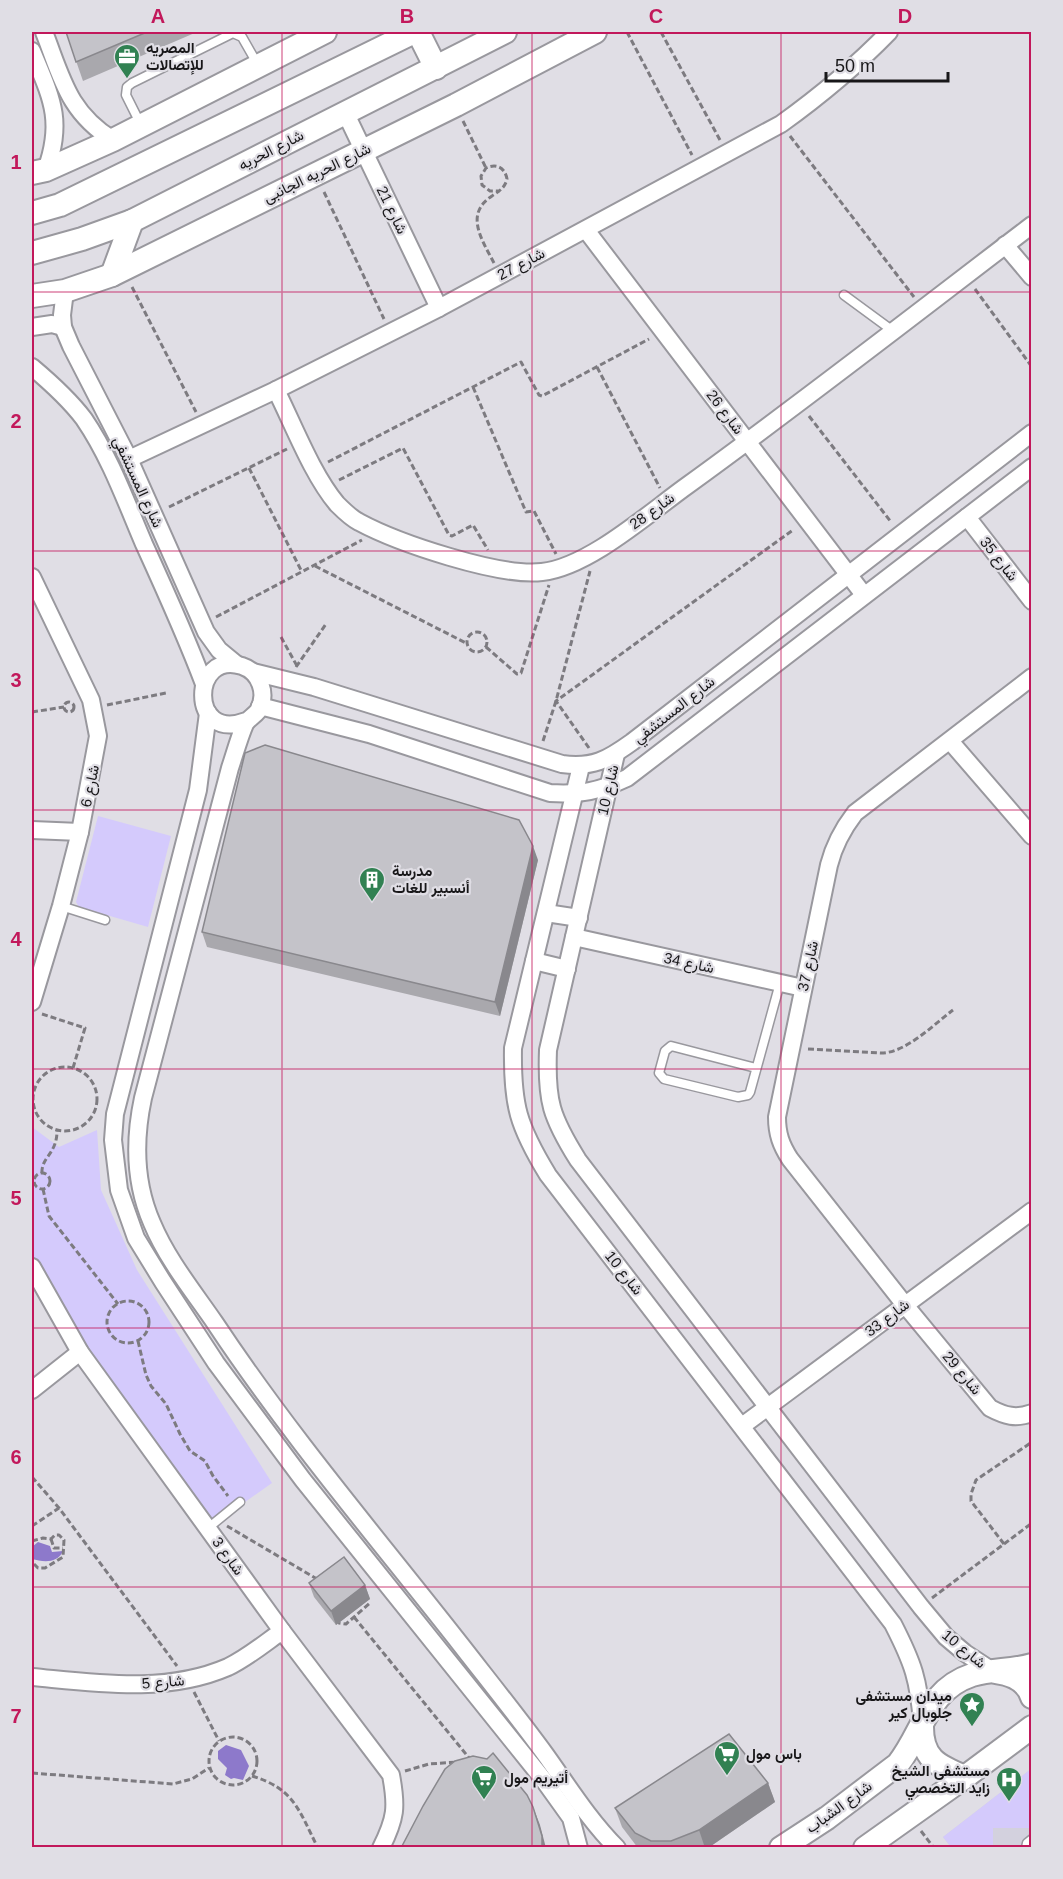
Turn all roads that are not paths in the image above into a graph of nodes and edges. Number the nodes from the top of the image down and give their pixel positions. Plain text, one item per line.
1 (44, 32) edge
2 (325, 32) edge
3 (416, 32) edge
4 (505, 32) edge
5 (595, 32) edge
6 (889, 32) edge
7 (223, 34) edge
8 (32, 51) edge
9 (258, 65) junction
10 (436, 68) junction
11 (276, 98) junction
12 (345, 112) junction
13 (141, 125) junction
14 (113, 140) junction
15 (363, 150) junction
16 (159, 158) junction
17 (39, 172) edge
18 (32, 213) edge
19 (132, 221) junction
20 (1032, 225) edge
21 (586, 230) junction
22 (1005, 245) junction
23 (32, 253) edge
24 (118, 272) junction
25 (1032, 277) edge
26 (65, 291) junction
27 (844, 295) dead end
28 (32, 296) edge
29 (439, 308) junction
30 (32, 327) edge
31 (63, 327) junction
32 (893, 331) junction
33 (32, 368) edge
34 (276, 390) junction
35 (1032, 433) edge
36 (748, 442) junction
37 (129, 459) junction
38 (1032, 467) edge
39 (967, 517) junction
40 (848, 573) junction
41 (32, 580) edge
42 (864, 595) junction
43 (1032, 601) edge
44 (236, 664) junction
45 (253, 672) junction
46 (1032, 677) edge
47 (204, 684) junction
48 (261, 706) junction
49 (208, 713) junction
50 (246, 721) junction
51 (950, 741) junction
52 (616, 754) junction
53 (581, 766) junction
54 (608, 787) junction
55 (574, 794) junction
56 (32, 830) edge
57 (80, 832) junction
58 (1032, 836) edge
59 (61, 906) junction
60 (546, 913) junction
61 (579, 918) junction
62 (105, 920) dead end
63 (574, 938) junction
64 (534, 961) junction
65 (567, 969) junction
66 (780, 983) junction
67 (803, 988) junction
68 (32, 1002) edge
69 (756, 1068) junction
70 (1032, 1211) edge
71 (32, 1267) edge
72 (905, 1305) junction
73 (80, 1352) junction
74 (32, 1390) edge
75 (768, 1407) junction
76 (1032, 1413) edge
77 (742, 1426) junction
78 (319, 1468) junction
79 (303, 1480) junction
80 (238, 1504) road end
81 (213, 1524) junction
82 (282, 1631) junction
83 (1032, 1665) edge
84 (993, 1672) junction
85 (32, 1677) edge
86 (1032, 1697) edge
87 (922, 1724) junction
88 (1032, 1727) edge
89 (550, 1774) junction
90 (965, 1778) junction
91 (1032, 1839) edge
92 (381, 1848) edge
93 (579, 1848) edge
94 (617, 1848) edge
95 (781, 1848) edge
96 (865, 1848) edge
97 (1026, 1848) edge

1 - 14 street
2 - 9 street
3 - 10 street
3 - 11 street
4 - 10 street, شارع الحريه
5 - 15 street, شارع الحريه الجانبى
6 - 21 street, شارع 27
7 - 9 lane
7 - 13 lane
8 - 17 street
9 - 11 street
9 - 13 street
10 - 12 street, شارع الحريه
11 - 16 street
12 - 15 street, شارع 21
12 - 19 street, شارع الحريه
13 - 14 street
13 - 16 street
14 - 17 street
15 - 24 street, شارع الحريه الجانبى
15 - 29 street, شارع 21
16 - 18 street
19 - 23 street, شارع الحريه
19 - 24 street
20 - 22 street, شارع 28
21 - 29 street, شارع 27
21 - 36 street, شارع 26
22 - 25 street
22 - 32 street, شارع 28
24 - 26 street, شارع الحريه الجانبى
26 - 28 street, شارع الحريه الجانبى
26 - 31 street, شارع المستشفي
27 - 32 lane
29 - 34 street, شارع 27
30 - 31 street
31 - 37 street, شارع المستشفي
32 - 36 street, شارع 28
33 - 47 street, شارع المستشفي
34 - 36 street, شارع 28
34 - 37 street, شارع 27
35 - 40 street, شارع المستشفي
36 - 40 street, شارع 26
37 - 44 street, شارع المستشفي
38 - 39 street, شارع المستشفي
39 - 42 street, شارع المستشفي
39 - 43 street, شارع 35
40 - 42 street, شارع 26
40 - 52 street, شارع المستشفي
41 - 57 street, شارع 6
42 - 54 street, شارع المستشفي
44 - 45 street
44 - 47 street
45 - 48 street
45 - 53 street, شارع المستشفي
46 - 51 street, شارع 37
47 - 49 street
48 - 50 street
48 - 55 street, شارع المستشفي
49 - 50 street
49 - 79 street
50 - 78 street
51 - 58 street
51 - 67 street, شارع 37
52 - 53 street, شارع المستشفي
52 - 54 street, شارع 10
53 - 55 street, شارع 10
54 - 55 street, شارع المستشفي
54 - 61 street, شارع 10
55 - 60 street, شارع 10
56 - 57 street
57 - 59 street, شارع 6
59 - 62 lane
59 - 68 street, شارع 6
60 - 61 street
60 - 64 street, شارع 10
61 - 63 street, شارع 10
63 - 65 street, شارع 10
63 - 66 street, شارع 34
64 - 65 street
64 - 77 street, شارع 10
65 - 75 street, شارع 10
66 - 67 street, شارع 34
66 - 69 lane
67 - 72 street, شارع 37
69 - 69 lane
70 - 72 street, شارع 33
71 - 73 street, شارع 3
72 - 75 street, شارع 33
72 - 76 street, شارع 29
73 - 74 street
73 - 81 street, شارع 3
75 - 77 street, شارع 33
75 - 84 street, شارع 10
77 - 87 street, شارع 10
78 - 79 street
78 - 89 street
79 - 89 street
80 - 81 lane
81 - 82 street, شارع 3
82 - 85 street, شارع 5
82 - 92 street, شارع 3
83 - 84 street, شارع الشباب
84 - 86 street
84 - 87 street, شارع الشباب
87 - 90 street
87 - 95 street, شارع الشباب
88 - 90 street
89 - 93 street
89 - 94 street
90 - 96 street
91 - 97 lane

